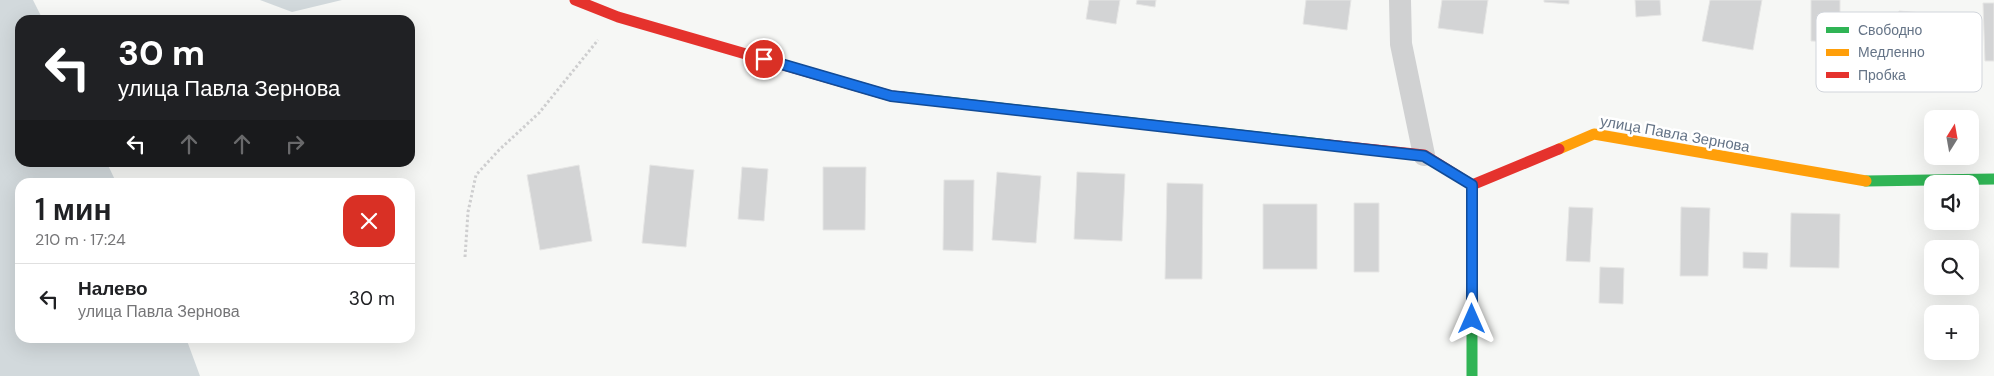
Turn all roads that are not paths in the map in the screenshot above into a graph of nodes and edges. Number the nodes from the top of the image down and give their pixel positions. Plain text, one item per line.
1 (575, 0) edge
2 (1400, 0) edge
3 (1424, 156) junction
4 (1994, 180) edge
5 (1472, 185) junction
6 (1472, 376) edge

1 - 3 street
2 - 3 street
3 - 5 street
4 - 5 street, улица Павла Зернова
5 - 6 street

